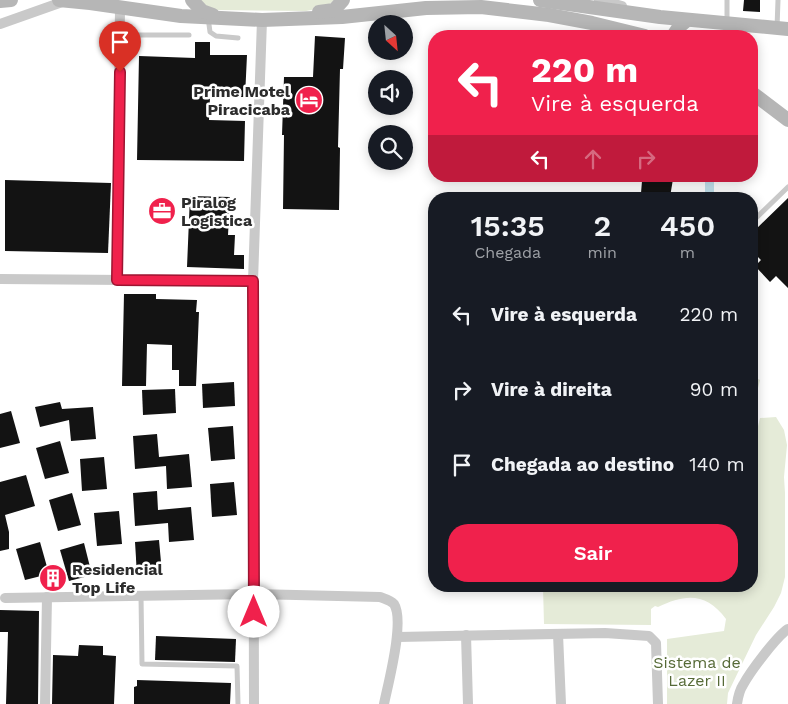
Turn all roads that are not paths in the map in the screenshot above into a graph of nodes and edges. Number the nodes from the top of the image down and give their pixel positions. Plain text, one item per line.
1 (11, 0) edge
2 (59, 0) edge
3 (67, 0) edge
4 (192, 0) edge
5 (342, 0) edge
6 (540, 0) edge
7 (599, 0) edge
8 (728, 0) edge
9 (778, 0) edge
10 (0, 1) edge
11 (120, 8) junction
12 (630, 14) junction
13 (208, 17) junction
14 (226, 18) junction
15 (294, 18) junction
16 (262, 20) junction
17 (687, 20) junction
18 (0, 24) edge
19 (727, 24) junction
20 (782, 29) edge
21 (618, 30) edge
22 (677, 30) edge
23 (120, 35) junction
24 (189, 35) dead end
25 (238, 38) dead end
26 (758, 97) edge
27 (788, 120) edge
28 (788, 187) edge
29 (758, 216) edge
30 (0, 279) edge
31 (117, 280) junction
32 (253, 281) junction
33 (254, 594) junction
34 (141, 596) junction
35 (47, 597) junction
36 (5, 598) dead end
37 (788, 629) edge
38 (558, 634) junction
39 (466, 635) junction
40 (398, 636) junction
41 (45, 704) edge
42 (238, 704) edge
43 (254, 704) edge
44 (384, 704) edge
45 (468, 704) edge
46 (561, 704) edge
47 (658, 704) edge
48 (737, 704) edge

1 - 10 main road
2 - 3 main road
3 - 11 main road
3 - 18 street
4 - 14 main road
5 - 15 main road
6 - 12 main road
7 - 12 street
8 - 19 lane
9 - 20 lane
11 - 13 main road
11 - 23 street
12 - 17 main road
13 - 14 main road
13 - 25 lane
14 - 16 main road
15 - 16 main road
15 - 21 main road
16 - 32 street
17 - 19 main road
17 - 22 main road
19 - 20 main road
23 - 24 lane
23 - 31 street
26 - 27 main road
28 - 29 lane
30 - 31 street
31 - 32 street
32 - 33 street
33 - 34 street
33 - 40 street
33 - 43 street
34 - 35 street
34 - 42 lane
35 - 36 street
35 - 41 street
37 - 48 street
38 - 39 street
38 - 46 street
38 - 47 street
39 - 40 street
39 - 45 street
40 - 44 street

